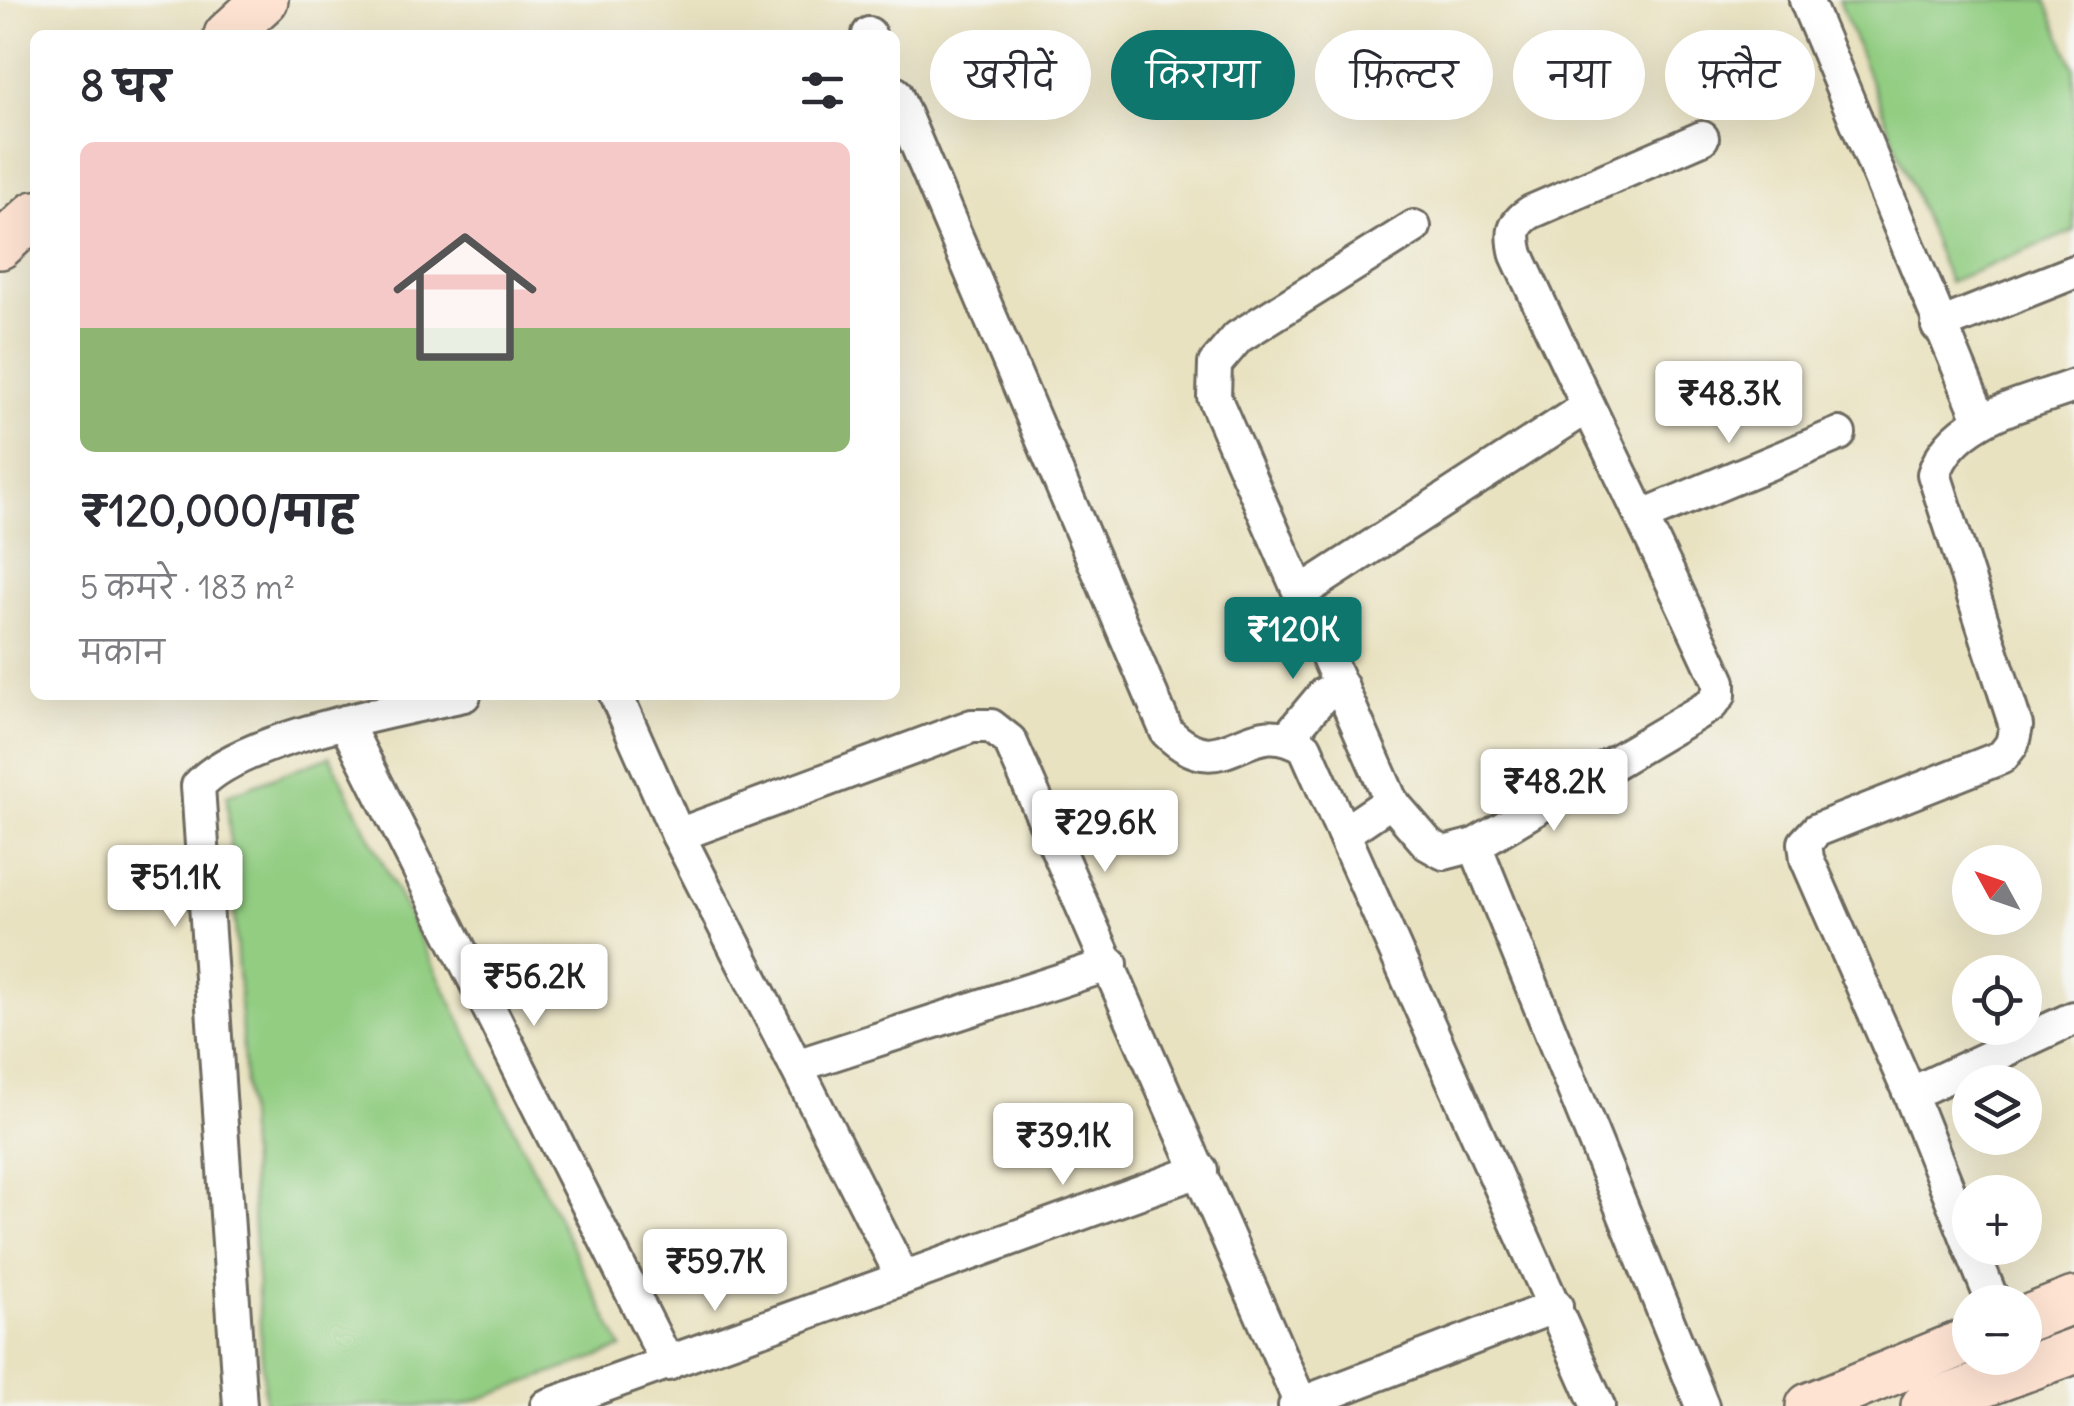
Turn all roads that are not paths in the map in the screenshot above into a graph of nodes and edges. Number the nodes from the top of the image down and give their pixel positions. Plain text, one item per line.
1 (265, 0) edge
2 (1806, 0) edge
3 (232, 30) edge
4 (900, 117) edge
5 (1702, 138) dead end
6 (906, 146) edge
7 (30, 219) edge
8 (1414, 227) dead end
9 (0, 246) edge
10 (2074, 272) edge
11 (1938, 326) junction
12 (2074, 386) edge
13 (1586, 407) junction
14 (1981, 421) junction
15 (1838, 434) dead end
16 (1643, 516) junction
17 (1300, 592) junction
18 (1342, 687) junction
19 (442, 700) edge
20 (618, 700) edge
21 (345, 722) junction
22 (1288, 736) junction
23 (1392, 801) junction
24 (1344, 834) junction
25 (678, 835) junction
26 (1475, 845) junction
27 (1110, 964) junction
28 (2074, 1018) edge
29 (796, 1066) junction
30 (1910, 1094) junction
31 (1201, 1170) junction
32 (1952, 1200) edge
33 (903, 1278) junction
34 (2074, 1300) edge
35 (1556, 1306) junction
36 (2042, 1312) edge
37 (1952, 1347) edge
38 (2074, 1352) edge
39 (668, 1364) junction
40 (1298, 1405) edge
41 (240, 1406) edge
42 (547, 1406) edge
43 (1598, 1406) edge
44 (1702, 1406) edge
45 (1809, 1406) edge
46 (1924, 1406) edge

1 - 3 street
2 - 11 street
4 - 6 street
5 - 13 street
6 - 22 street
7 - 9 street
8 - 17 street
10 - 11 street
11 - 14 street
12 - 14 street
13 - 16 street
13 - 17 street
14 - 30 street
15 - 16 street
16 - 26 street
17 - 18 street
18 - 22 street
18 - 23 street
19 - 21 street
20 - 25 street
21 - 39 street
21 - 41 street
22 - 24 street
23 - 24 street
23 - 26 street
24 - 35 street
25 - 27 street
25 - 29 street
26 - 44 street
27 - 29 street
27 - 31 street
28 - 30 street
29 - 33 street
30 - 32 street
31 - 33 street
31 - 40 street
33 - 39 street
34 - 36 street
35 - 40 street
35 - 43 street
37 - 45 street
38 - 46 street
39 - 42 street

